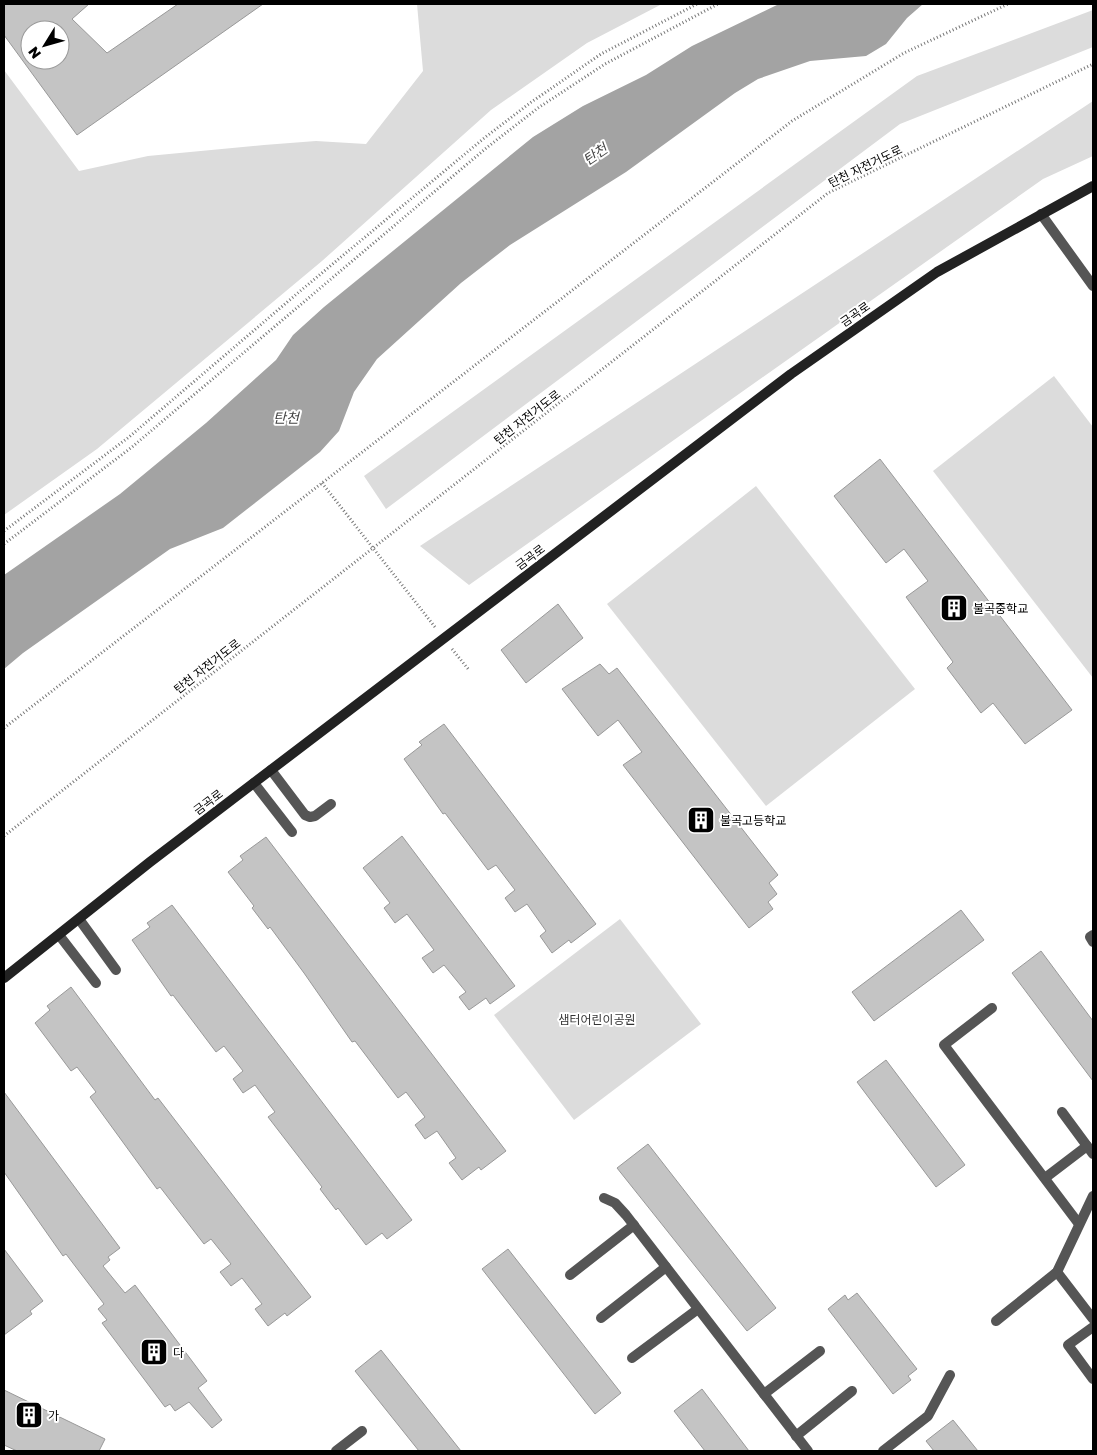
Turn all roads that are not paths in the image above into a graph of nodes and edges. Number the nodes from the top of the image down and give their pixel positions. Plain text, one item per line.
1 (1093, 186) edge
2 (1041, 214) junction
3 (1093, 286) edge
4 (271, 770) junction
5 (254, 783) junction
6 (331, 804) dead end
7 (292, 832) dead end
8 (79, 920) junction
9 (1093, 935) edge
10 (59, 936) junction
11 (1093, 942) edge
12 (116, 970) dead end
13 (4, 978) edge
14 (96, 983) dead end
15 (992, 1008) dead end
16 (1062, 1112) dead end
17 (1090, 1150) edge
18 (1045, 1178) junction
19 (1093, 1196) edge
20 (604, 1198) dead end
21 (1080, 1224) junction
22 (634, 1225) junction
23 (666, 1267) junction
24 (1057, 1272) junction
25 (570, 1275) dead end
26 (698, 1309) junction
27 (601, 1318) dead end
28 (1093, 1319) edge
29 (996, 1321) dead end
30 (1093, 1327) edge
31 (820, 1350) dead end
32 (632, 1358) dead end
33 (950, 1375) dead end
34 (1093, 1379) edge
35 (852, 1391) dead end
36 (764, 1394) junction
37 (362, 1432) dead end
38 (796, 1436) junction
39 (336, 1451) edge
40 (808, 1451) edge
41 (883, 1451) edge

1 - 2 main road, 금곡로
2 - 3 street
2 - 4 main road, 금곡로
4 - 5 main road, 금곡로
4 - 6 street
5 - 7 street
5 - 8 main road, 금곡로
8 - 10 main road, 금곡로
8 - 12 street
9 - 11 street
10 - 13 main road, 금곡로
10 - 14 street
15 - 18 street
16 - 17 street
17 - 18 street
18 - 21 street
19 - 21 street
20 - 22 street
21 - 24 street
22 - 23 street
22 - 25 street
23 - 26 street
23 - 27 street
24 - 28 street
24 - 29 street
26 - 32 street
26 - 36 street
30 - 34 street
31 - 36 street
33 - 41 street
35 - 38 street
36 - 38 street
37 - 39 street
38 - 40 street

